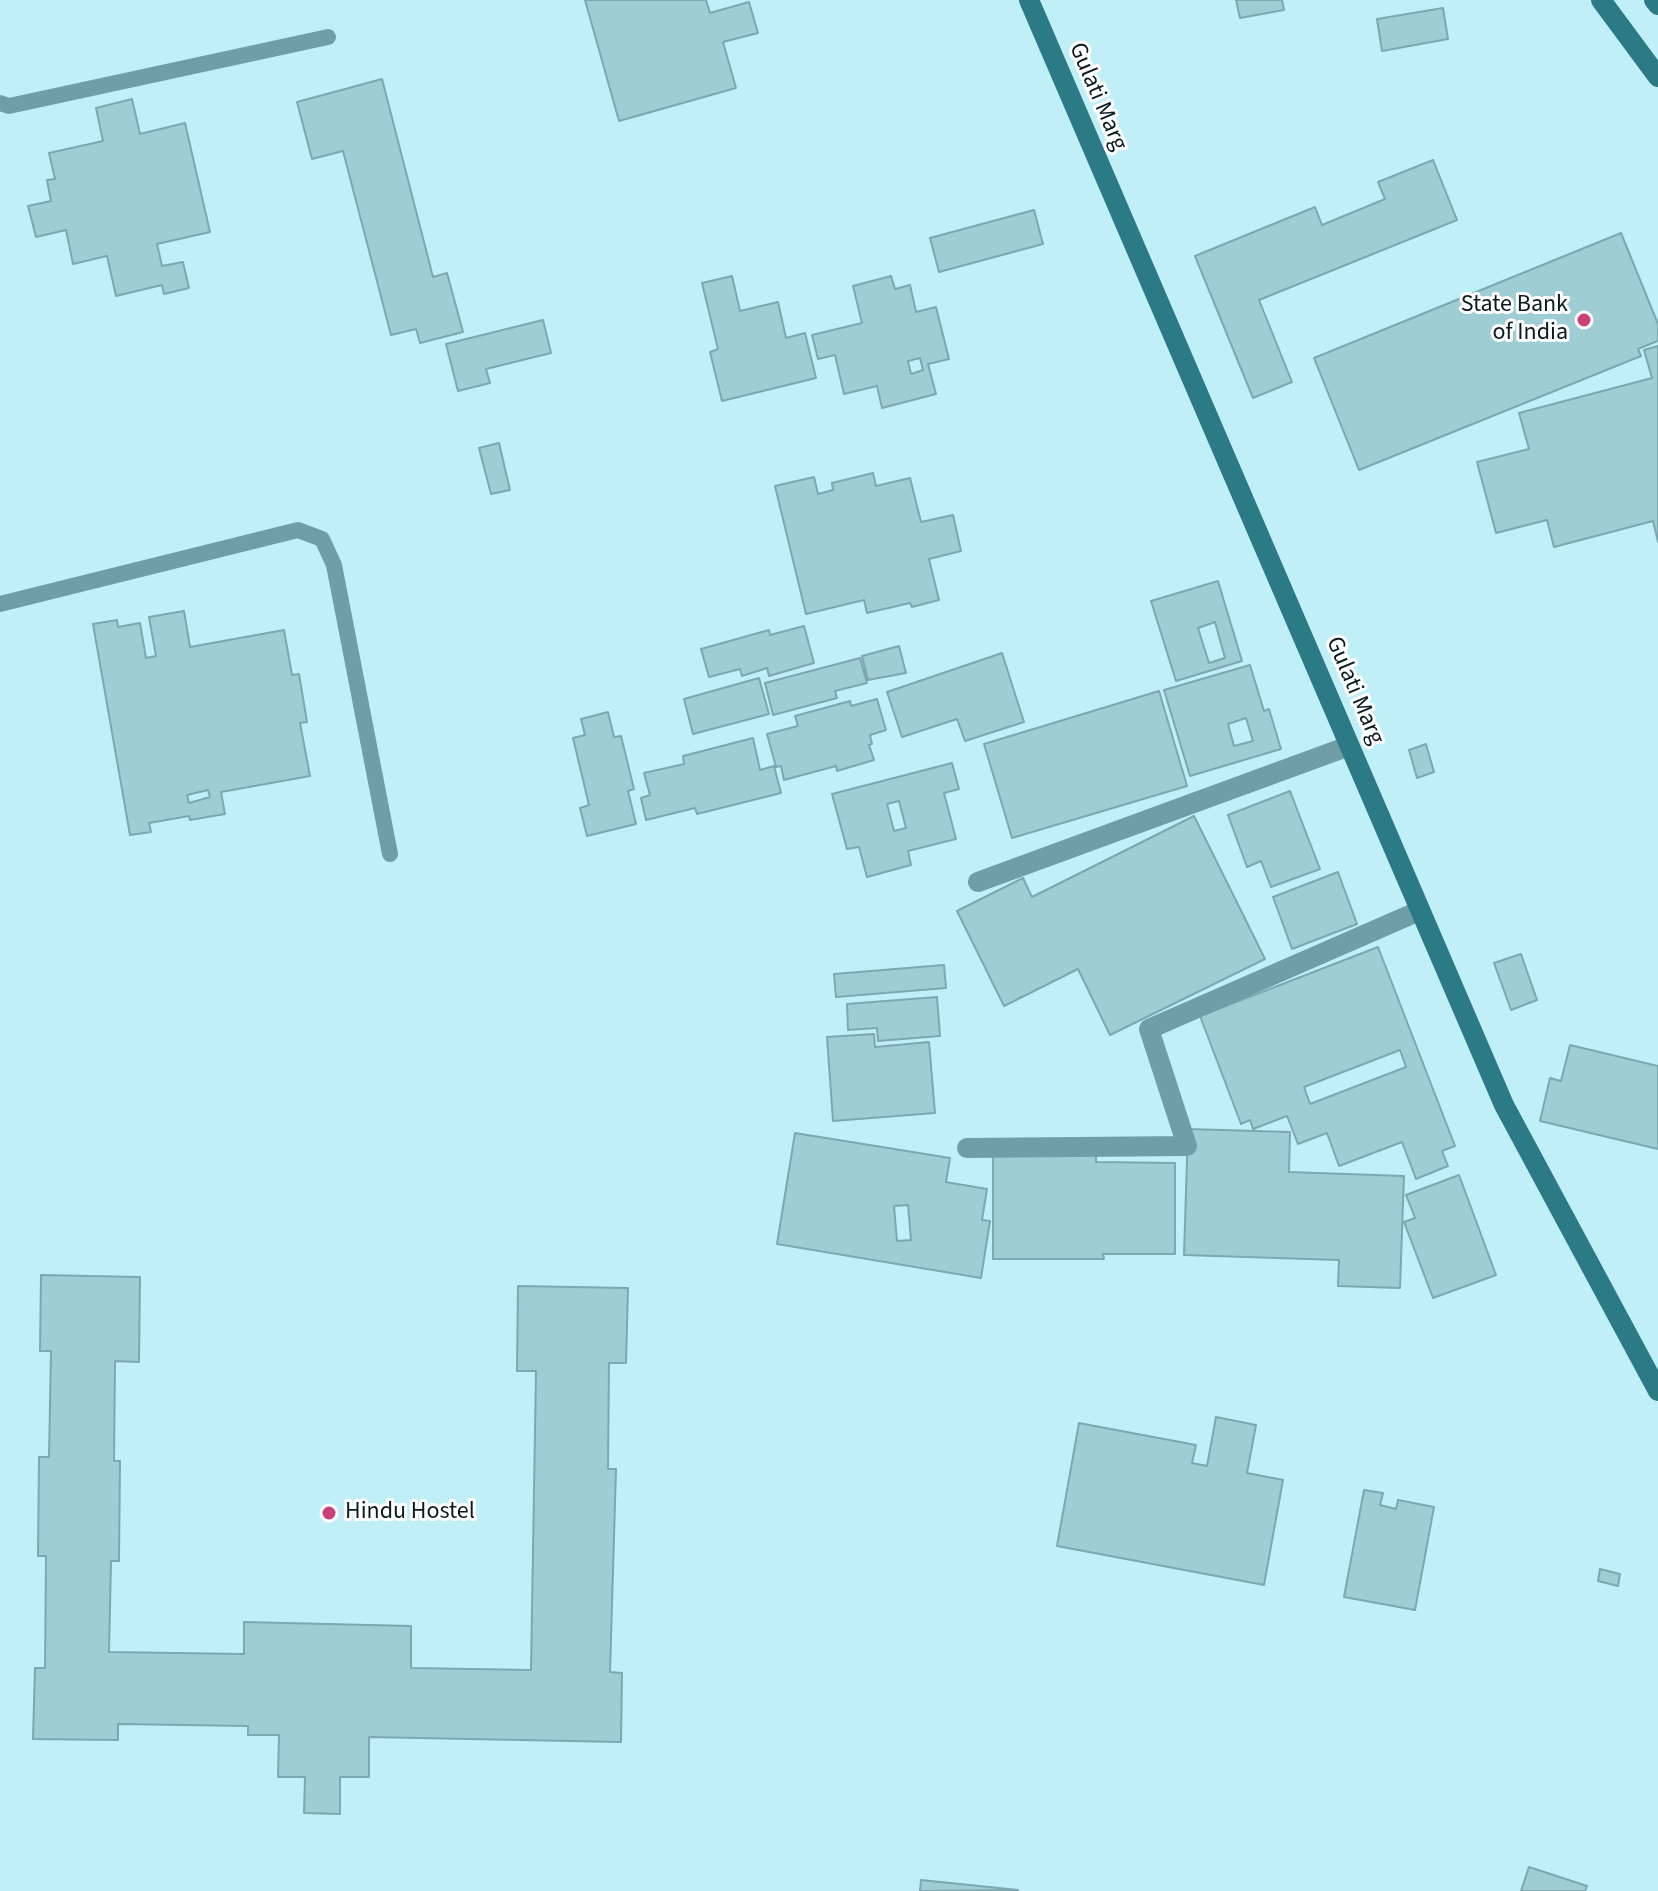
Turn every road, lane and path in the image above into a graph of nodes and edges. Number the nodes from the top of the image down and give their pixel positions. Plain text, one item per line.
1 (1029, 0) edge
2 (1601, 0) edge
3 (1654, 0) edge
4 (1658, 5) edge
5 (328, 37) dead end
6 (1658, 77) edge
7 (0, 103) edge
8 (0, 604) edge
9 (1349, 746) junction
10 (390, 854) dead end
11 (978, 882) dead end
12 (1419, 911) junction
13 (967, 1148) dead end
14 (1658, 1391) edge

1 - 9 street, Gulati Marg
2 - 6 street
3 - 4 street
5 - 7 lane
8 - 10 lane
9 - 11 street
9 - 12 street, Gulati Marg
12 - 13 street
12 - 14 street, Gulati Marg

